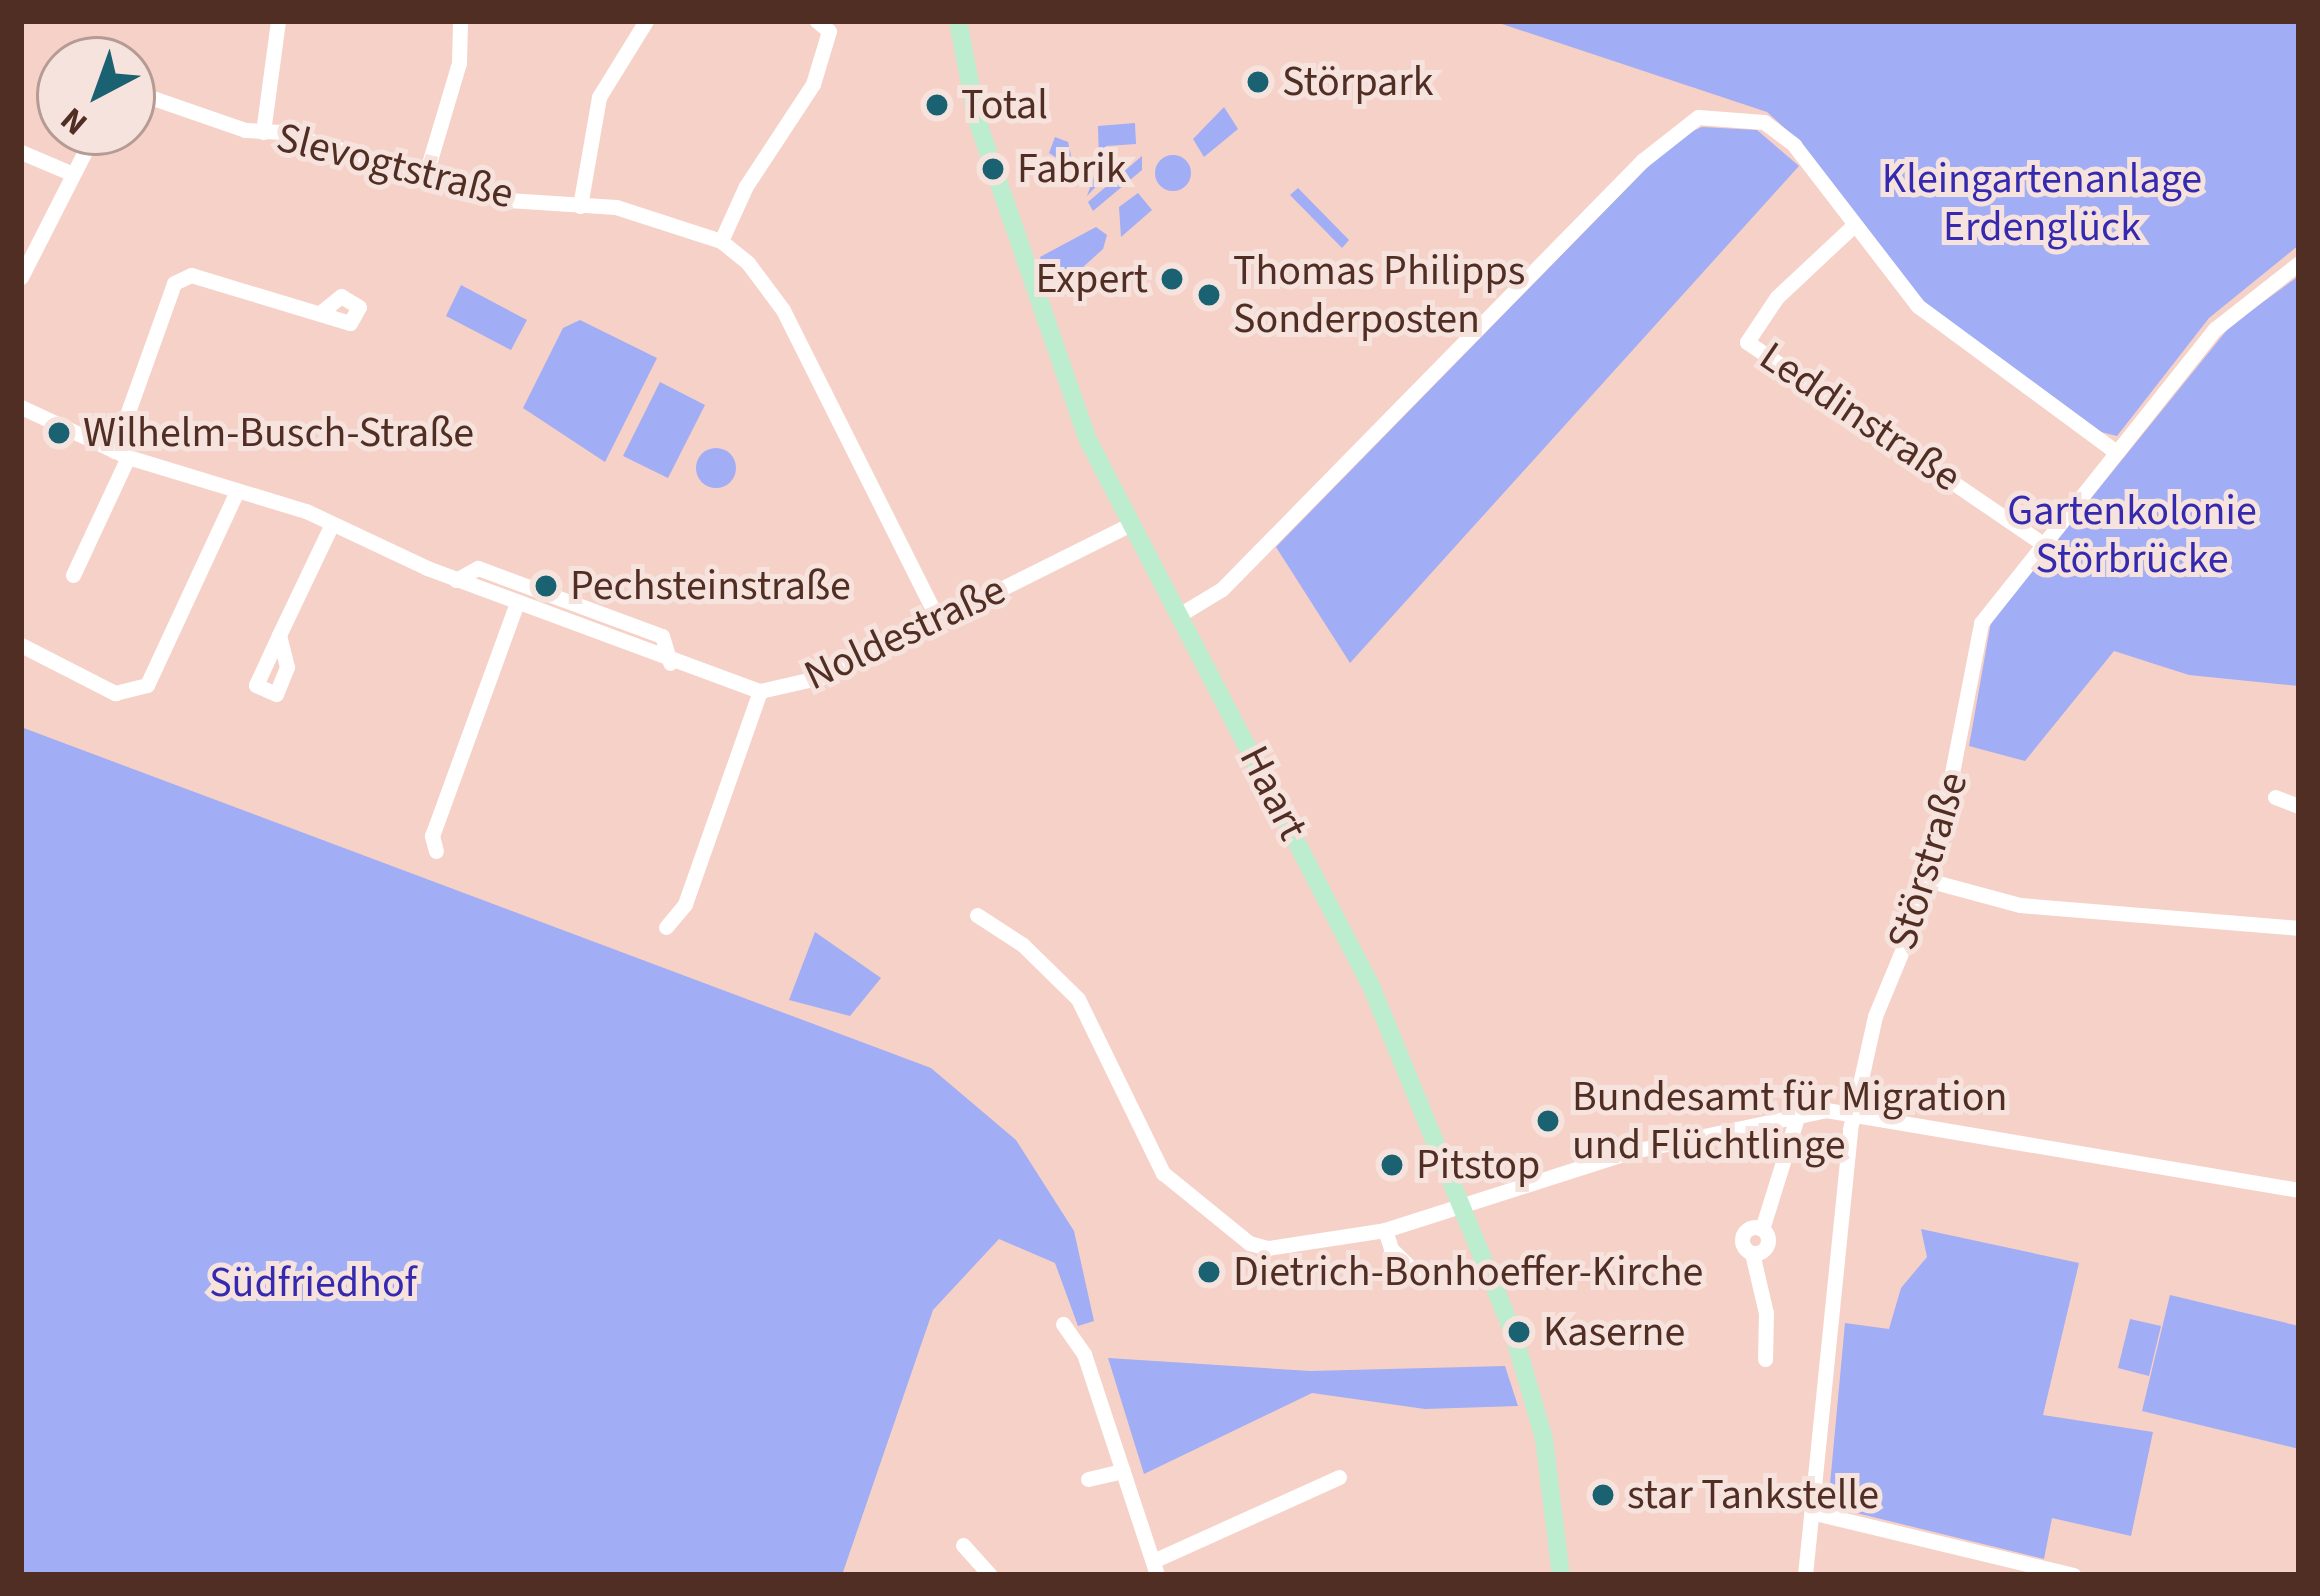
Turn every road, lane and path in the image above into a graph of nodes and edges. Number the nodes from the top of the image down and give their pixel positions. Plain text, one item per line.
1 (278, 21) edge
2 (460, 21) edge
3 (646, 21) edge
4 (958, 21) edge
5 (829, 26) edge
6 (156, 99) edge
7 (263, 131) junction
8 (21, 152) edge
9 (82, 156) edge
10 (73, 174) junction
11 (425, 177) junction
12 (580, 206) junction
13 (1854, 225) junction
14 (721, 242) junction
15 (2299, 262) edge
16 (21, 277) edge
17 (322, 312) dead end
18 (21, 407) edge
19 (36, 418) junction
20 (21, 433) edge
21 (2115, 451) junction
22 (121, 454) junction
23 (235, 495) junction
24 (332, 524) junction
25 (1131, 524) junction
26 (2042, 543) junction
27 (73, 574) dead end
28 (456, 580) junction
29 (517, 603) junction
30 (1179, 615) junction
31 (938, 620) junction
32 (279, 635) dead end
33 (21, 644) edge
34 (670, 663) junction
35 (760, 691) junction
36 (2275, 797) dead end
37 (2299, 806) edge
38 (436, 851) dead end
39 (1931, 881) junction
40 (977, 915) dead end
41 (666, 927) dead end
42 (2299, 928) edge
43 (1855, 1110) junction
44 (1798, 1114) junction
45 (2299, 1190) edge
46 (1464, 1210) junction
47 (1385, 1230) junction
48 (1415, 1272) dead end
49 (1063, 1324) dead end
50 (1765, 1359) dead end
51 (1123, 1471) junction
52 (1339, 1477) dead end
53 (1088, 1479) dead end
54 (1815, 1513) junction
55 (963, 1546) dead end
56 (1155, 1568) edge
57 (990, 1575) edge
58 (1561, 1575) edge
59 (1805, 1575) edge
60 (2074, 1575) edge

1 - 7 street
2 - 11 street
3 - 12 street
4 - 25 main road, Haart
5 - 14 street
6 - 7 street, Slevogtstraße
7 - 11 street, Slevogtstraße
8 - 10 street
9 - 10 street
10 - 16 street
11 - 12 street, Slevogtstraße
12 - 14 street, Slevogtstraße
13 - 21 street
13 - 26 street, Leddinstraße
13 - 30 street
14 - 31 street, Slevogtstraße
15 - 21 street, Störstraße
17 - 22 street
18 - 19 street, Noldestraße
19 - 20 street
19 - 22 street, Noldestraße
21 - 26 street, Störstraße
22 - 23 street, Noldestraße
22 - 27 street
23 - 24 street, Noldestraße
23 - 33 street
24 - 28 street, Noldestraße
24 - 32 street
25 - 30 main road, Haart
25 - 31 street, Noldestraße
26 - 39 street, Störstraße
28 - 29 street, Noldestraße
28 - 34 street, Noldestraße
29 - 34 street, Noldestraße
29 - 38 street
30 - 46 main road, Haart
31 - 35 street, Noldestraße
34 - 35 street, Noldestraße
35 - 41 street
36 - 37 street
39 - 42 street
39 - 43 street, Störstraße
40 - 47 street
43 - 44 street
43 - 45 street
43 - 54 street, Störstraße
44 - 46 street
44 - 50 street
46 - 47 street
46 - 58 main road, Haart
47 - 48 street
49 - 51 street
51 - 53 street
51 - 56 street
52 - 56 street
54 - 59 street, Störstraße
54 - 60 street
55 - 57 street

